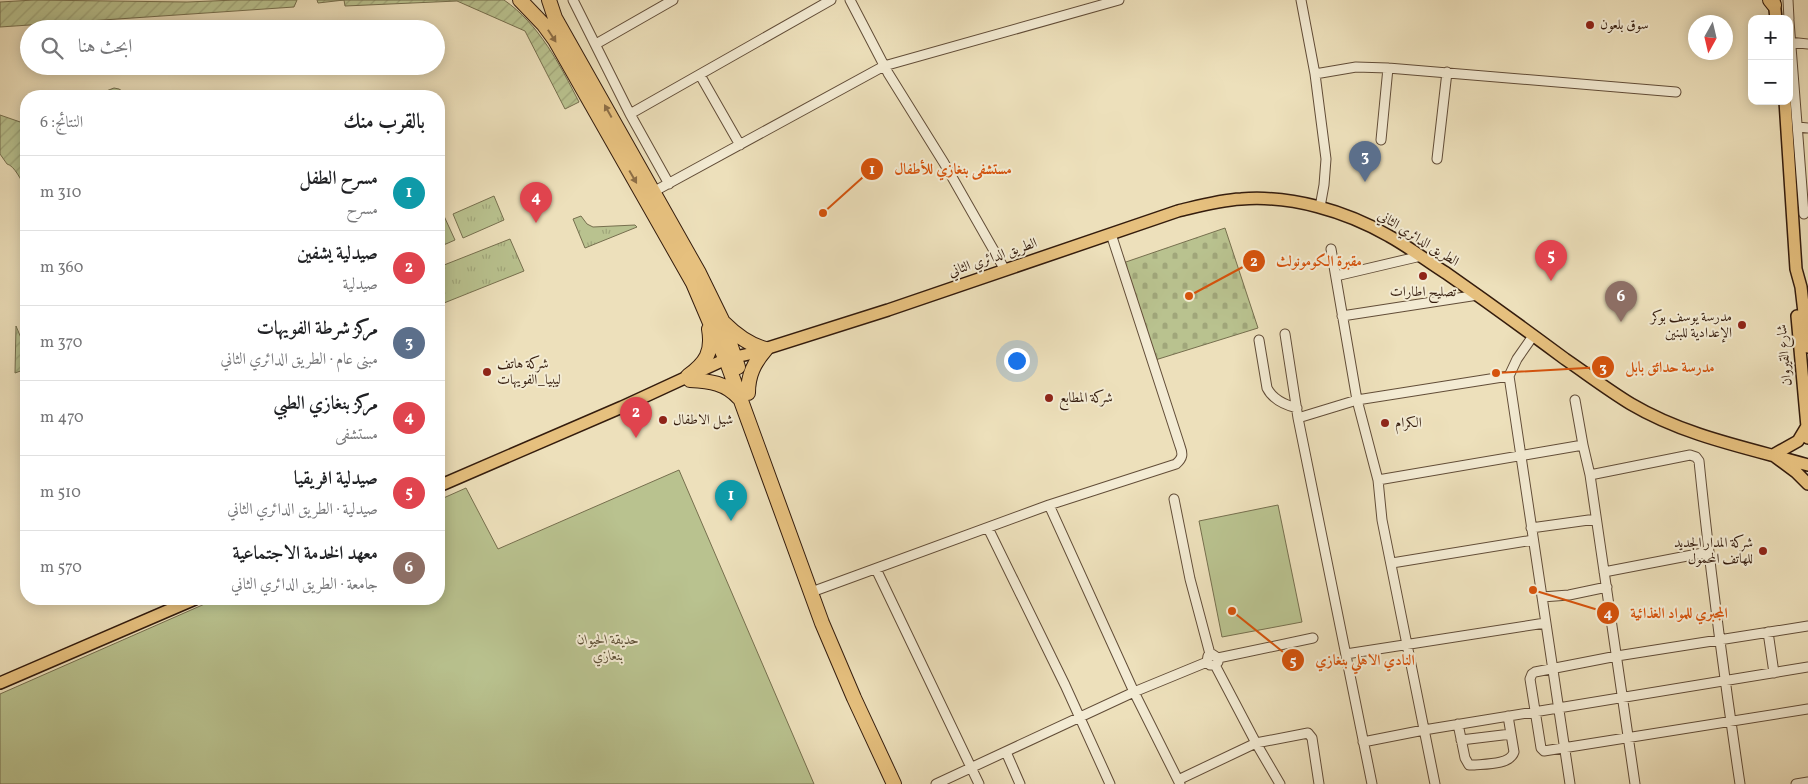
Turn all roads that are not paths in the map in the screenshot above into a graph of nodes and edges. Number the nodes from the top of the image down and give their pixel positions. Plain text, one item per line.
1 (520, 0) edge
2 (549, 0) edge
3 (574, 0) edge
4 (673, 0) edge
5 (831, 0) edge
6 (850, 0) edge
7 (1119, 0) edge
8 (1301, 0) edge
9 (1776, 5) edge
10 (1785, 15) edge
11 (1793, 42) edge
12 (596, 44) junction
13 (1808, 44) edge
14 (1792, 60) edge
15 (884, 66) junction
16 (1388, 68) junction
17 (1447, 72) junction
18 (1314, 74) junction
19 (700, 75) junction
20 (1676, 92) dead end
21 (1786, 105) edge
22 (630, 114) junction
23 (1798, 127) junction
24 (1808, 128) edge
25 (1381, 140) dead end
26 (740, 145) junction
27 (1437, 159) dead end
28 (669, 184) junction
29 (654, 192) junction
30 (1320, 207) junction
31 (1802, 214) edge
32 (1111, 234) junction
33 (1331, 249) dead end
34 (1421, 256) junction
35 (1796, 269) junction
36 (1005, 270) junction
37 (1336, 276) junction
38 (1478, 295) junction
39 (706, 313) junction
40 (1342, 316) junction
41 (722, 320) junction
42 (1285, 334) dead end
43 (1533, 336) junction
44 (1259, 340) dead end
45 (1808, 347) edge
46 (766, 349) junction
47 (731, 360) junction
48 (1509, 376) junction
49 (689, 378) junction
50 (744, 397) junction
51 (1357, 400) junction
52 (1575, 400) dead end
53 (1297, 408) junction
54 (1298, 418) junction
55 (1806, 426) junction
56 (1808, 438) edge
57 (1583, 445) junction
58 (1772, 455) junction
59 (1520, 456) junction
60 (1808, 465) edge
61 (1590, 475) junction
62 (1378, 480) junction
63 (445, 483) edge
64 (1808, 484) edge
65 (445, 490) edge
66 (1174, 499) dead end
67 (1049, 505) junction
68 (1596, 519) junction
69 (988, 528) junction
70 (1532, 528) junction
71 (1533, 540) junction
72 (1708, 552) junction
73 (1392, 563) junction
74 (876, 569) junction
75 (1604, 572) junction
76 (1607, 587) junction
77 (816, 590) junction
78 (1542, 597) junction
79 (164, 605) edge
80 (181, 605) edge
81 (1545, 623) junction
82 (1808, 626) edge
83 (1768, 632) junction
84 (1313, 638) dead end
85 (1721, 640) junction
86 (1406, 644) junction
87 (1346, 654) junction
88 (1616, 656) junction
89 (1212, 660) junction
90 (1808, 667) edge
91 (1553, 668) junction
92 (1774, 673) junction
93 (0, 676) edge
94 (1724, 681) junction
95 (0, 683) edge
96 (1134, 692) junction
97 (1623, 697) junction
98 (1560, 708) junction
99 (1808, 709) edge
100 (1536, 712) junction
101 (1508, 716) junction
102 (1079, 717) junction
103 (1731, 722) junction
104 (1458, 724) junction
105 (1424, 730) junction
106 (1511, 734) junction
107 (1628, 738) junction
108 (1461, 740) junction
109 (1364, 742) junction
110 (1256, 743) junction
111 (1566, 749) junction
112 (1006, 752) junction
113 (972, 768) junction
114 (1179, 782) edge
115 (1808, 782) edge
116 (894, 784) edge
117 (903, 784) edge
118 (936, 784) edge
119 (979, 784) edge
120 (1020, 784) edge
121 (1110, 784) edge
122 (1280, 784) edge
123 (1319, 784) edge
124 (1372, 784) edge
125 (1435, 784) edge
126 (1570, 784) edge
127 (1635, 784) edge
128 (1740, 784) edge
129 (1796, 784) edge

1 -> 39 highway
29 -> 2 highway
3 - 12 street
4 - 12 street
5 - 19 street
6 - 15 street
7 - 15 street
8 - 18 street
9 - 10 street
11 - 13 street
12 - 22 street
14 - 23 street
15 - 26 street
15 - 36 street
16 - 17 street
16 - 18 street
16 - 25 street
17 - 20 street
17 - 27 street
18 - 30 street
19 - 22 street
19 - 26 street
21 - 31 main road, شارع القيروان
22 - 28 street
23 - 24 street
23 - 31 street
26 - 28 street
28 - 29 street
29 - 41 highway
30 - 32 main road, الطريق الدائري الثاني
30 - 34 main road, الطريق الدائري الثاني
31 - 35 main road, شارع القيروان
32 - 36 main road, الطريق الدائري الثاني
32 - 67 street
33 - 37 street
34 - 37 street
34 - 38 main road, الطريق الدائري الثاني
35 - 45 main road, شارع القيروان
35 - 55 main road, شارع القيروان
36 - 46 main road, الطريق الدائري الثاني
37 - 40 street
38 - 40 street
38 - 43 main road, الطريق الدائري الثاني
39 - 47 highway
39 - 49 highway
40 - 51 street
41 - 46 highway
41 - 47 highway
42 - 53 street
43 - 48 street
43 - 58 main road, الطريق الدائري الثاني
44 - 53 street
46 - 47 main road, الطريق الدائري الثاني
46 - 50 highway
47 - 49 main road, الطريق الدائري الثاني
47 - 50 highway
48 - 51 street
48 - 59 street
49 - 50 highway
49 - 63 main road
49 - 65 main road
50 - 77 highway
50 - 116 highway
51 - 54 street
51 - 62 street
52 - 57 street
53 - 54 street
54 - 87 street
55 - 56 main road, شارع القيروان
55 - 58 main road
57 - 59 street
57 - 61 street
58 - 60 main road, الطريق الدائري الثاني
58 - 64 main road
59 - 62 street
59 - 70 street
61 - 68 street
61 - 72 street
62 - 73 street
66 - 89 street
67 - 69 street
67 - 96 street
68 - 70 street
68 - 75 street
69 - 74 street
69 - 102 street
70 - 71 street
71 - 73 street
71 - 78 street
72 - 75 street
72 - 85 street
73 - 86 street
74 - 77 street
74 - 113 street
75 - 76 street
76 - 78 street
76 - 88 street
77 - 117 highway
78 - 81 street
79 - 93 main road
80 - 95 main road
81 - 86 street
81 - 91 street
82 - 83 street
83 - 85 street
83 - 92 street
84 - 89 street
85 - 88 street
85 - 94 street
86 - 87 street
86 - 105 street
87 - 109 street
88 - 91 street
88 - 97 street
89 - 96 street
89 - 110 street
90 - 92 street
91 - 98 street
91 - 100 street
92 - 94 street
94 - 97 street
94 - 103 street
96 - 102 street
96 - 114 street
97 - 98 street
97 - 107 street
98 - 100 street
98 - 111 street
99 - 103 street
100 - 101 street
100 - 111 street
101 - 104 street
101 - 106 street
102 - 112 street
102 - 121 street
103 - 107 street
103 - 128 street
104 - 105 street
104 - 108 street
105 - 109 street
105 - 125 street
106 - 108 street
106 - 108 street
107 - 111 street
107 - 127 street
109 - 124 street
110 - 114 street
110 - 122 street
110 - 123 street
111 - 126 street
112 - 113 street
112 - 120 street
113 - 118 street
113 - 119 street
115 - 129 street

